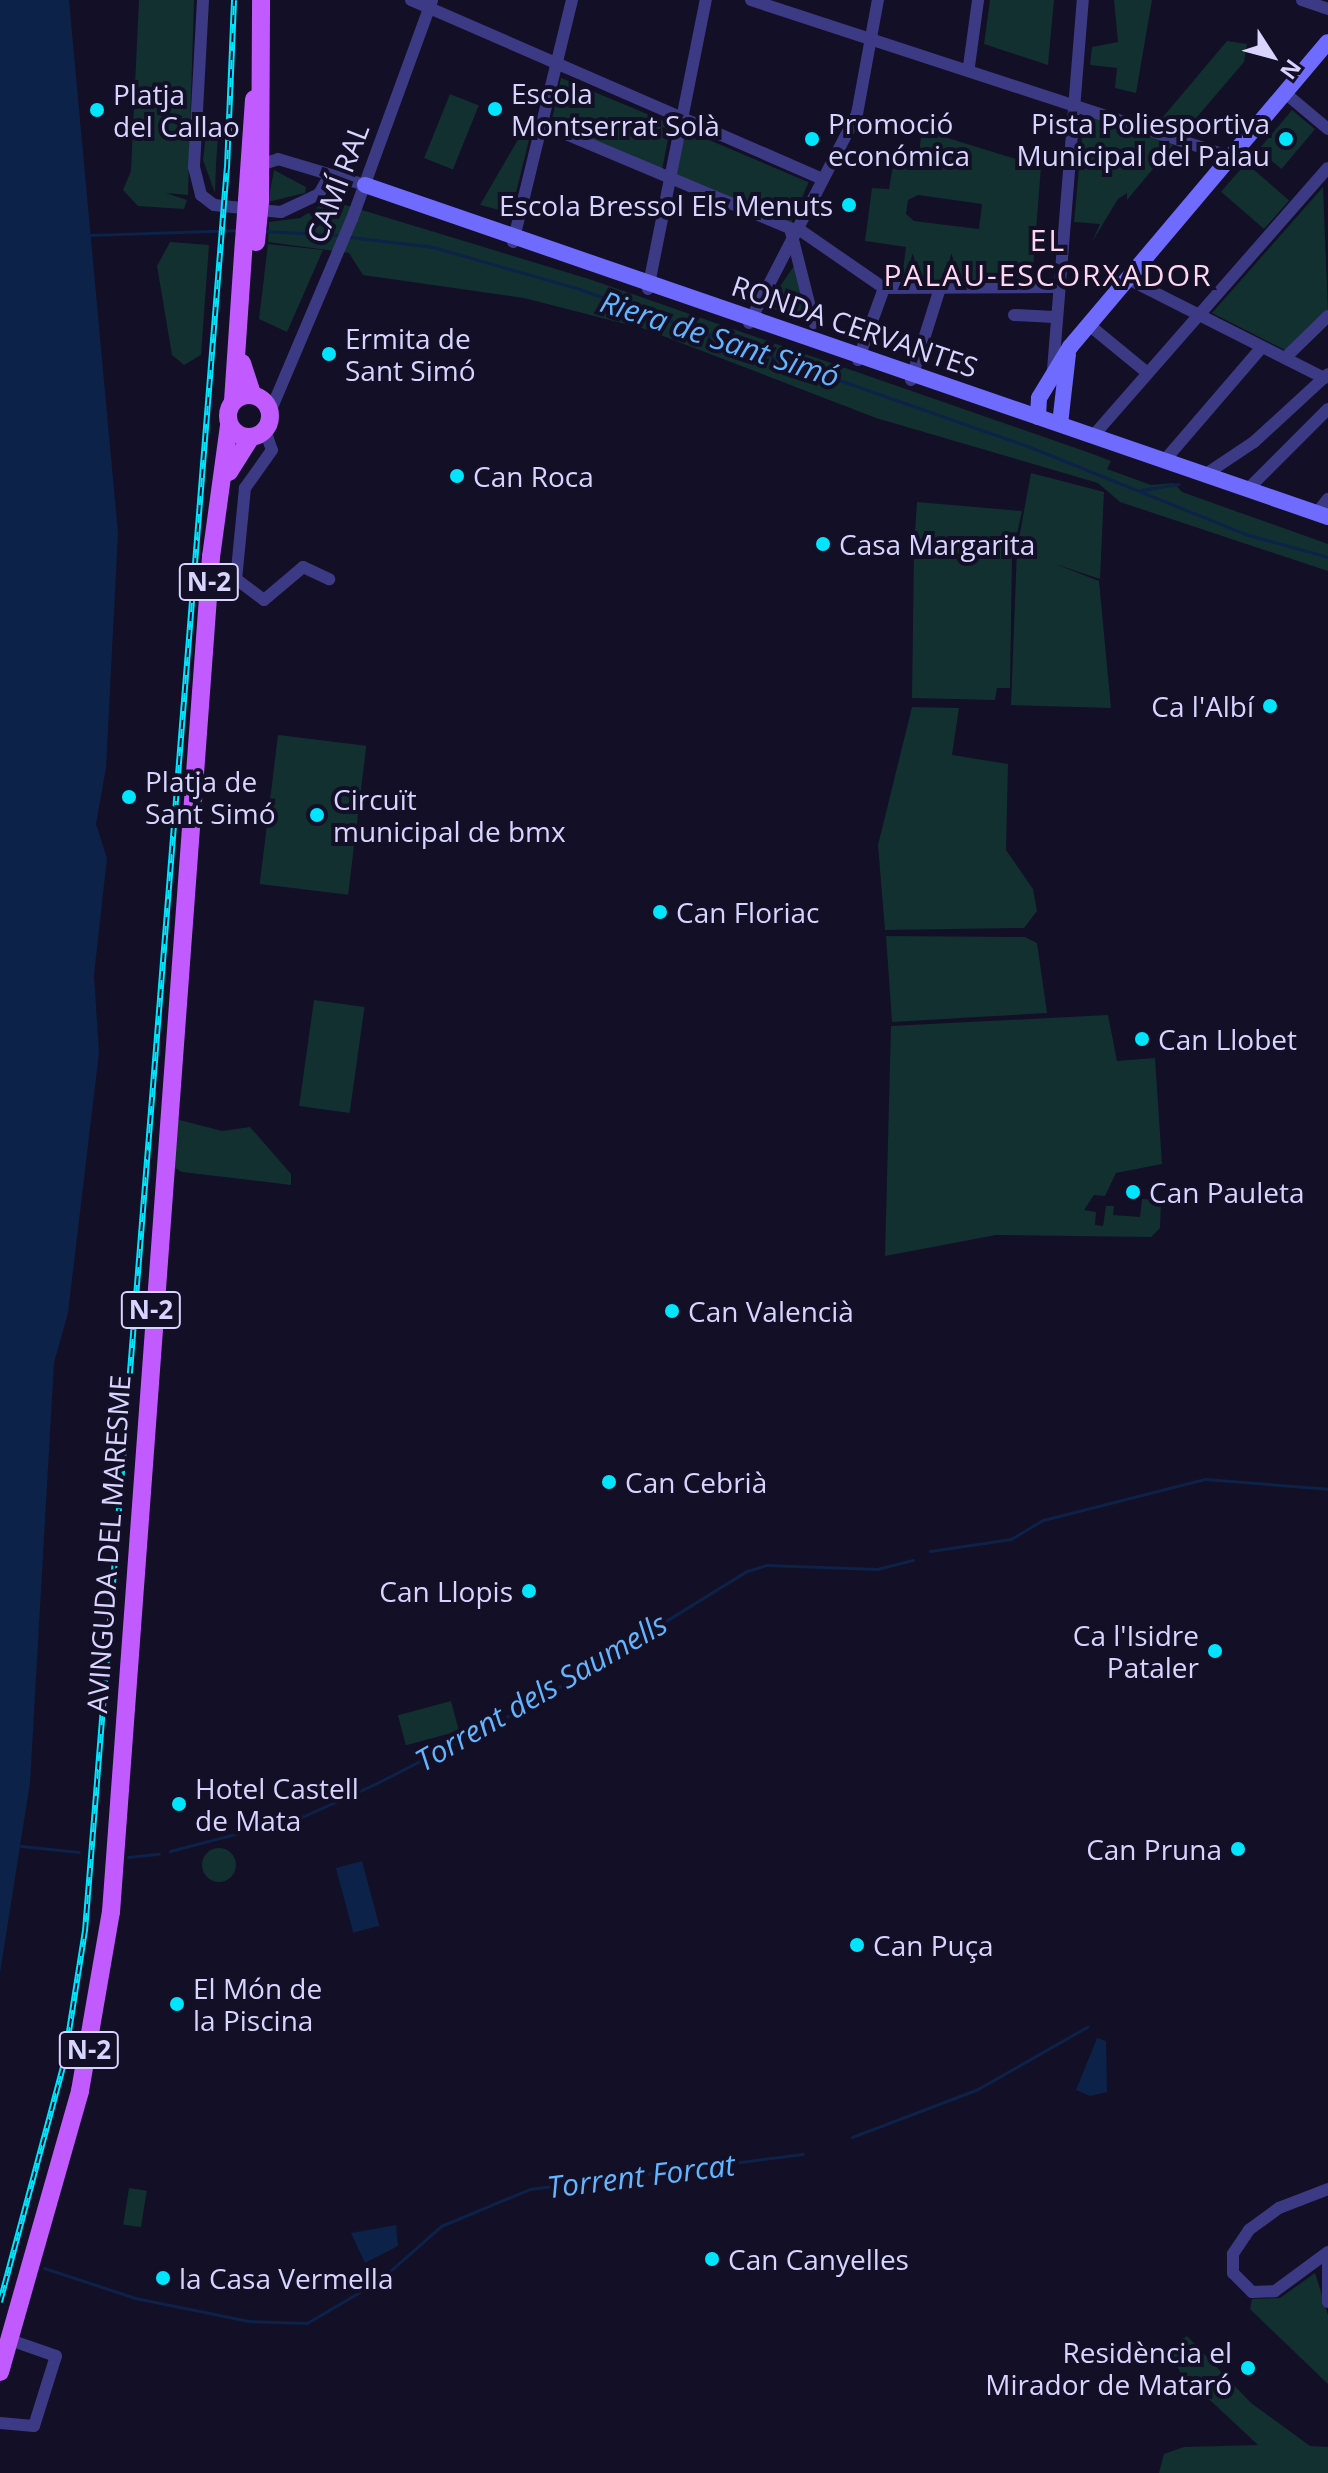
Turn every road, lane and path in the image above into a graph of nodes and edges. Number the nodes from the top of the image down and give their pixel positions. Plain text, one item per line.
1 (203, 0) edge
2 (250, 0) edge
3 (261, 0) edge
4 (411, 0) edge
5 (572, 0) edge
6 (706, 0) edge
7 (751, 0) edge
8 (878, 0) edge
9 (978, 0) edge
10 (1083, 0) edge
11 (1302, 0) edge
12 (430, 5) edge
13 (1328, 9) edge
14 (871, 37) junction
15 (1328, 42) edge
16 (556, 66) junction
17 (969, 66) junction
18 (254, 72) junction
19 (1285, 93) junction
20 (1074, 102) junction
21 (682, 120) junction
22 (542, 124) junction
23 (1328, 129) edge
24 (264, 157) junction
25 (1231, 157) junction
26 (1328, 168) edge
27 (330, 175) junction
28 (671, 177) junction
29 (822, 179) junction
30 (365, 185) junction
31 (254, 205) junction
32 (794, 232) junction
33 (514, 239) junction
34 (249, 242) junction
35 (1128, 279) junction
36 (649, 285) junction
37 (1056, 287) junction
38 (884, 288) junction
39 (940, 288) junction
40 (1198, 314) junction
41 (1014, 315) dead end
42 (1328, 316) edge
43 (1054, 317) junction
44 (750, 320) junction
45 (814, 323) dead end
46 (1089, 325) junction
47 (1318, 326) junction
48 (1328, 336) edge
49 (1070, 347) junction
50 (1262, 347) junction
51 (859, 358) junction
52 (1285, 358) junction
53 (1053, 370) junction
54 (1145, 371) junction
55 (1326, 376) edge
56 (912, 377) junction
57 (233, 401) junction
58 (1013, 408) junction
59 (1328, 409) edge
60 (259, 414) junction
61 (1038, 417) junction
62 (1060, 424) junction
63 (229, 425) junction
64 (1093, 436) junction
65 (1164, 461) junction
66 (1206, 474) junction
67 (1248, 489) junction
68 (1328, 499) edge
69 (1322, 515) edge
70 (329, 579) dead end
71 (199, 741) junction
72 (1328, 2189) edge
73 (1328, 2252) edge
74 (1328, 2263) edge
75 (1328, 2302) edge
76 (10, 2340) junction
77 (0, 2372) edge
78 (0, 2423) edge

1 - 31 street
2 - 18 main road
3 - 24 main road
4 - 12 street
5 - 16 street
6 - 21 street
7 - 14 street
8 - 14 street
9 - 17 street
10 - 20 street
11 - 13 street
12 - 16 street
12 - 30 street, CAMÍ RAL
14 - 17 street
14 - 29 street
15 - 19 street
16 - 21 street
16 - 22 street
17 - 20 street
18 - 24 main road
18 - 31 main road
19 - 23 street
19 - 25 street
20 - 25 street
20 - 37 street
21 - 28 street
21 - 29 street
22 - 28 street
22 - 33 street
24 - 27 street
24 - 31 main road
25 - 35 street
26 - 40 street
27 - 30 street
27 - 31 street
28 - 32 street
28 - 36 street
29 - 32 street
30 - 33 street, RONDA CERVANTES
30 - 60 street, CAMÍ RAL
31 - 34 main road, bridge
32 - 38 street
32 - 44 street
32 - 45 street
33 - 36 street, RONDA CERVANTES
34 - 57 main road, AVINGUDA DEL MARESME
34 - 60 main road
35 - 40 street
35 - 46 street
36 - 44 street, RONDA CERVANTES
37 - 39 street
37 - 43 street
38 - 39 street
38 - 51 street
39 - 56 street
40 - 50 street
40 - 54 street
41 - 43 street
42 - 47 street
43 - 53 street
44 - 51 street, RONDA CERVANTES
46 - 49 street
46 - 54 street
47 - 48 street
47 - 52 street
49 - 53 street
49 - 62 street
50 - 52 street
50 - 65 street
51 - 56 street, RONDA CERVANTES
52 - 55 street
53 - 58 street
53 - 61 street
54 - 64 street
55 - 66 street
56 - 58 street, RONDA CERVANTES
57 - 60 main road
57 - 63 main road, AVINGUDA DEL MARESME
58 - 61 street, RONDA CERVANTES
59 - 67 street
60 - 63 main road
60 - 70 street
60 - 71 main road, AVINGUDA DEL MARESME / N-2
61 - 62 street, RONDA CERVANTES
62 - 64 street, RONDA CERVANTES
63 - 71 main road, AVINGUDA DEL MARESME / N-2
64 - 65 street, RONDA CERVANTES
65 - 66 street, RONDA CERVANTES
66 - 67 street, RONDA CERVANTES
67 - 69 street, RONDA CERVANTES
68 - 69 street
71 - 76 main road, AVINGUDA DEL MARESME / N-2
72 - 73 street
74 - 75 street
76 - 77 main road, AVINGUDA DEL MARESME / N-2
76 - 78 street

